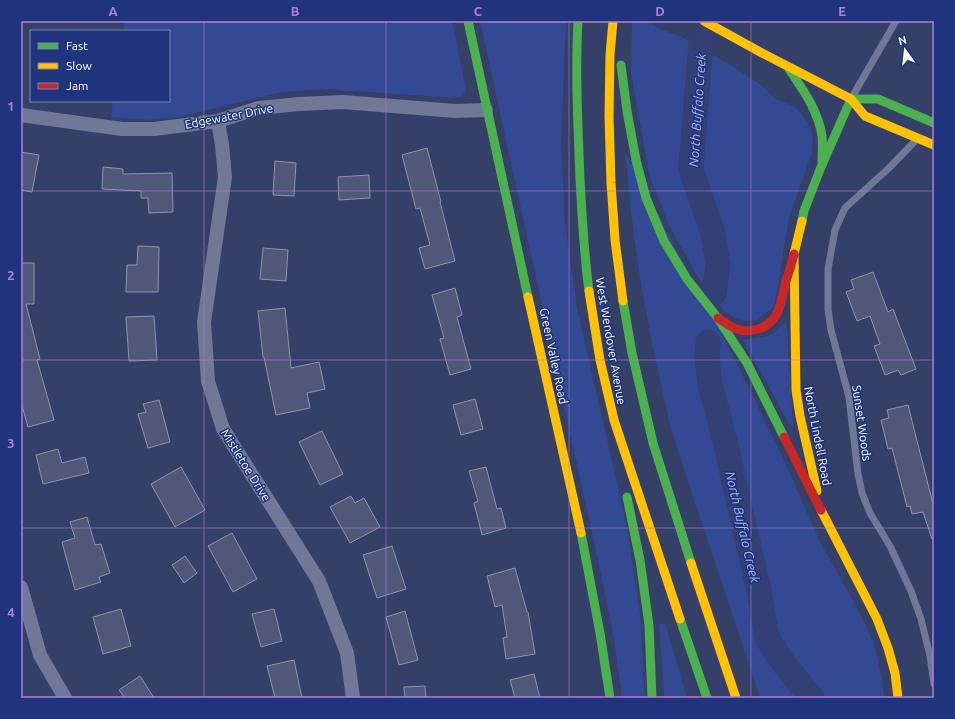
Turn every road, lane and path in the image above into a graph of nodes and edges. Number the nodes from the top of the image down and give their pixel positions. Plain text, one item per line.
1 (468, 21) edge
2 (578, 21) edge
3 (614, 21) edge
4 (704, 21) edge
5 (896, 21) edge
6 (787, 66) junction
7 (851, 99) junction
8 (486, 110) junction
9 (21, 115) edge
10 (218, 121) junction
11 (934, 124) edge
12 (917, 139) junction
13 (934, 145) edge
14 (822, 167) junction
15 (794, 254) junction
16 (717, 317) junction
17 (614, 420) junction
18 (623, 475) dead end
19 (626, 490) dead end
20 (821, 510) junction
21 (21, 587) edge
22 (934, 684) edge
23 (65, 698) edge
24 (353, 698) edge
25 (610, 698) edge
26 (652, 698) edge
27 (707, 698) edge
28 (736, 698) edge
29 (898, 698) edge

1 - 8 main road, Green Valley Road
2 - 17 main road, West Wendover Avenue
3 - 16 main road
3 - 28 main road, West Wendover Avenue
4 - 6 main road
5 - 7 lane
6 - 7 main road
6 - 14 main road
7 - 11 main road
7 - 12 main road
7 - 14 main road, North Lindell Road
8 - 10 street, Edgewater Drive
8 - 25 main road, Green Valley Road
9 - 10 street, Edgewater Drive
10 - 24 street, Mistletoe Drive
12 - 13 main road
12 - 22 lane, Sunset Woods
14 - 15 main road, North Lindell Road
15 - 16 main road
15 - 20 main road, North Lindell Road
16 - 20 main road
17 - 18 main road
17 - 27 main road, West Wendover Avenue
19 - 26 main road
20 - 29 main road, North Lindell Road
21 - 23 street

